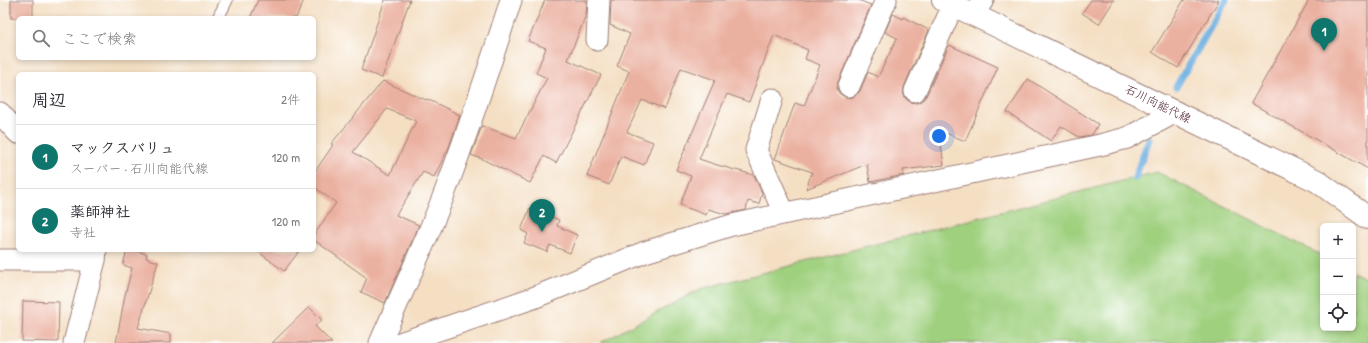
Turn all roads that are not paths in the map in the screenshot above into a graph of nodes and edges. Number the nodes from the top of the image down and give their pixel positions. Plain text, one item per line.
1 (227, 0) edge
2 (511, 0) edge
3 (599, 0) edge
4 (886, 0) edge
5 (948, 3) edge
6 (978, 7) edge
7 (219, 16) edge
8 (597, 40) dead end
9 (849, 86) dead end
10 (915, 91) dead end
11 (772, 99) dead end
12 (1176, 112) junction
13 (0, 114) edge
14 (16, 131) edge
15 (784, 213) junction
16 (1368, 218) edge
17 (96, 255) edge
18 (0, 260) edge
19 (74, 343) edge
20 (380, 343) edge
21 (400, 343) edge

1 - 7 lane
2 - 20 street
3 - 8 street
4 - 9 street
5 - 6 main road, 石川向能代線
5 - 10 street
6 - 12 main road, 石川向能代線
11 - 15 street
12 - 15 street
12 - 16 main road, 石川向能代線
13 - 14 street
15 - 21 street
17 - 18 street
17 - 19 street

